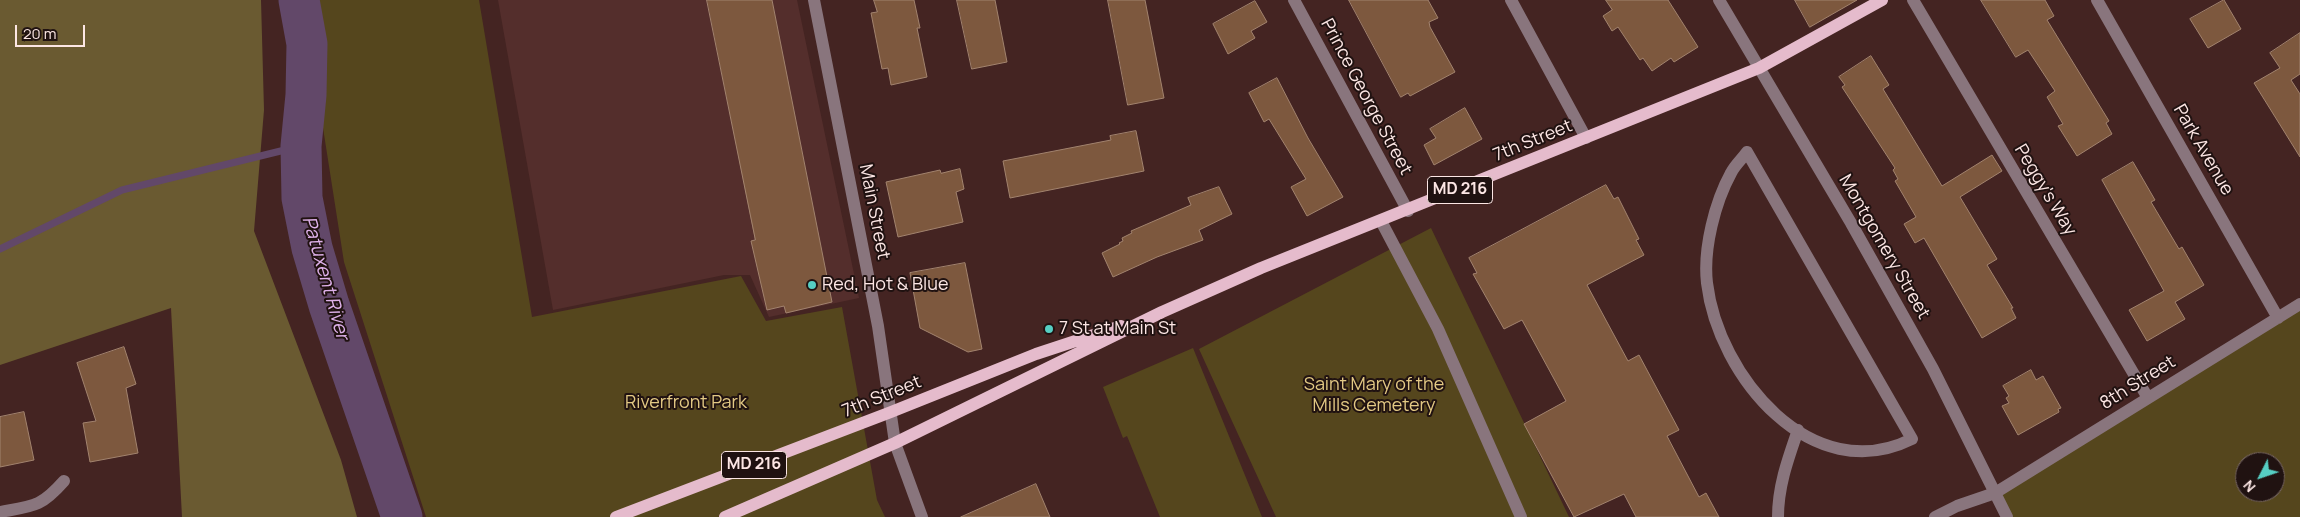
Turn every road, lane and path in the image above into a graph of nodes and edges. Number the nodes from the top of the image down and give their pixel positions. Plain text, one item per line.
1 (814, 0) edge
2 (1294, 0) edge
3 (1511, 0) edge
4 (1719, 0) edge
5 (1882, 0) edge
6 (1912, 0) edge
7 (2097, 0) edge
8 (1759, 68) junction
9 (1586, 138) junction
10 (1408, 211) junction
11 (1381, 221) junction
12 (2300, 304) edge
13 (1162, 312) junction
14 (2278, 318) junction
15 (2148, 398) junction
16 (891, 412) junction
17 (1798, 430) junction
18 (895, 443) junction
19 (64, 481) dead end
20 (1995, 493) junction
21 (0, 512) edge
22 (616, 517) edge
23 (725, 517) edge
24 (922, 517) edge
25 (1521, 517) edge
26 (1778, 517) edge
27 (1935, 517) edge
28 (2007, 517) edge

1 - 16 street, Main Street
2 - 10 street, Prince George Street
3 - 9 street
4 - 8 street, Montgomery Street
5 - 8 main road, 7th Street / MD 216
6 - 15 street, Peggy's Way
7 - 14 street, Park Avenue
8 - 9 main road, 7th Street / MD 216
8 - 20 street, Montgomery Street
9 - 10 main road, 7th Street / MD 216
10 - 11 main road, 7th Street / MD 216
11 - 13 main road, 7th Street / MD 216
11 - 25 street
12 - 14 street, 8th Street
13 - 16 main road, 7th Street / MD 216
13 - 18 main road, 7th Street / MD 216
14 - 15 street, 8th Street
15 - 20 street, 8th Street
16 - 18 street, Main Street
16 - 22 main road, 7th Street / MD 216
17 - 17 street
17 - 26 street
18 - 23 main road, 7th Street / MD 216
18 - 24 street, Main Street
19 - 21 street
20 - 27 street, 8th Street
20 - 28 street, Montgomery Street

